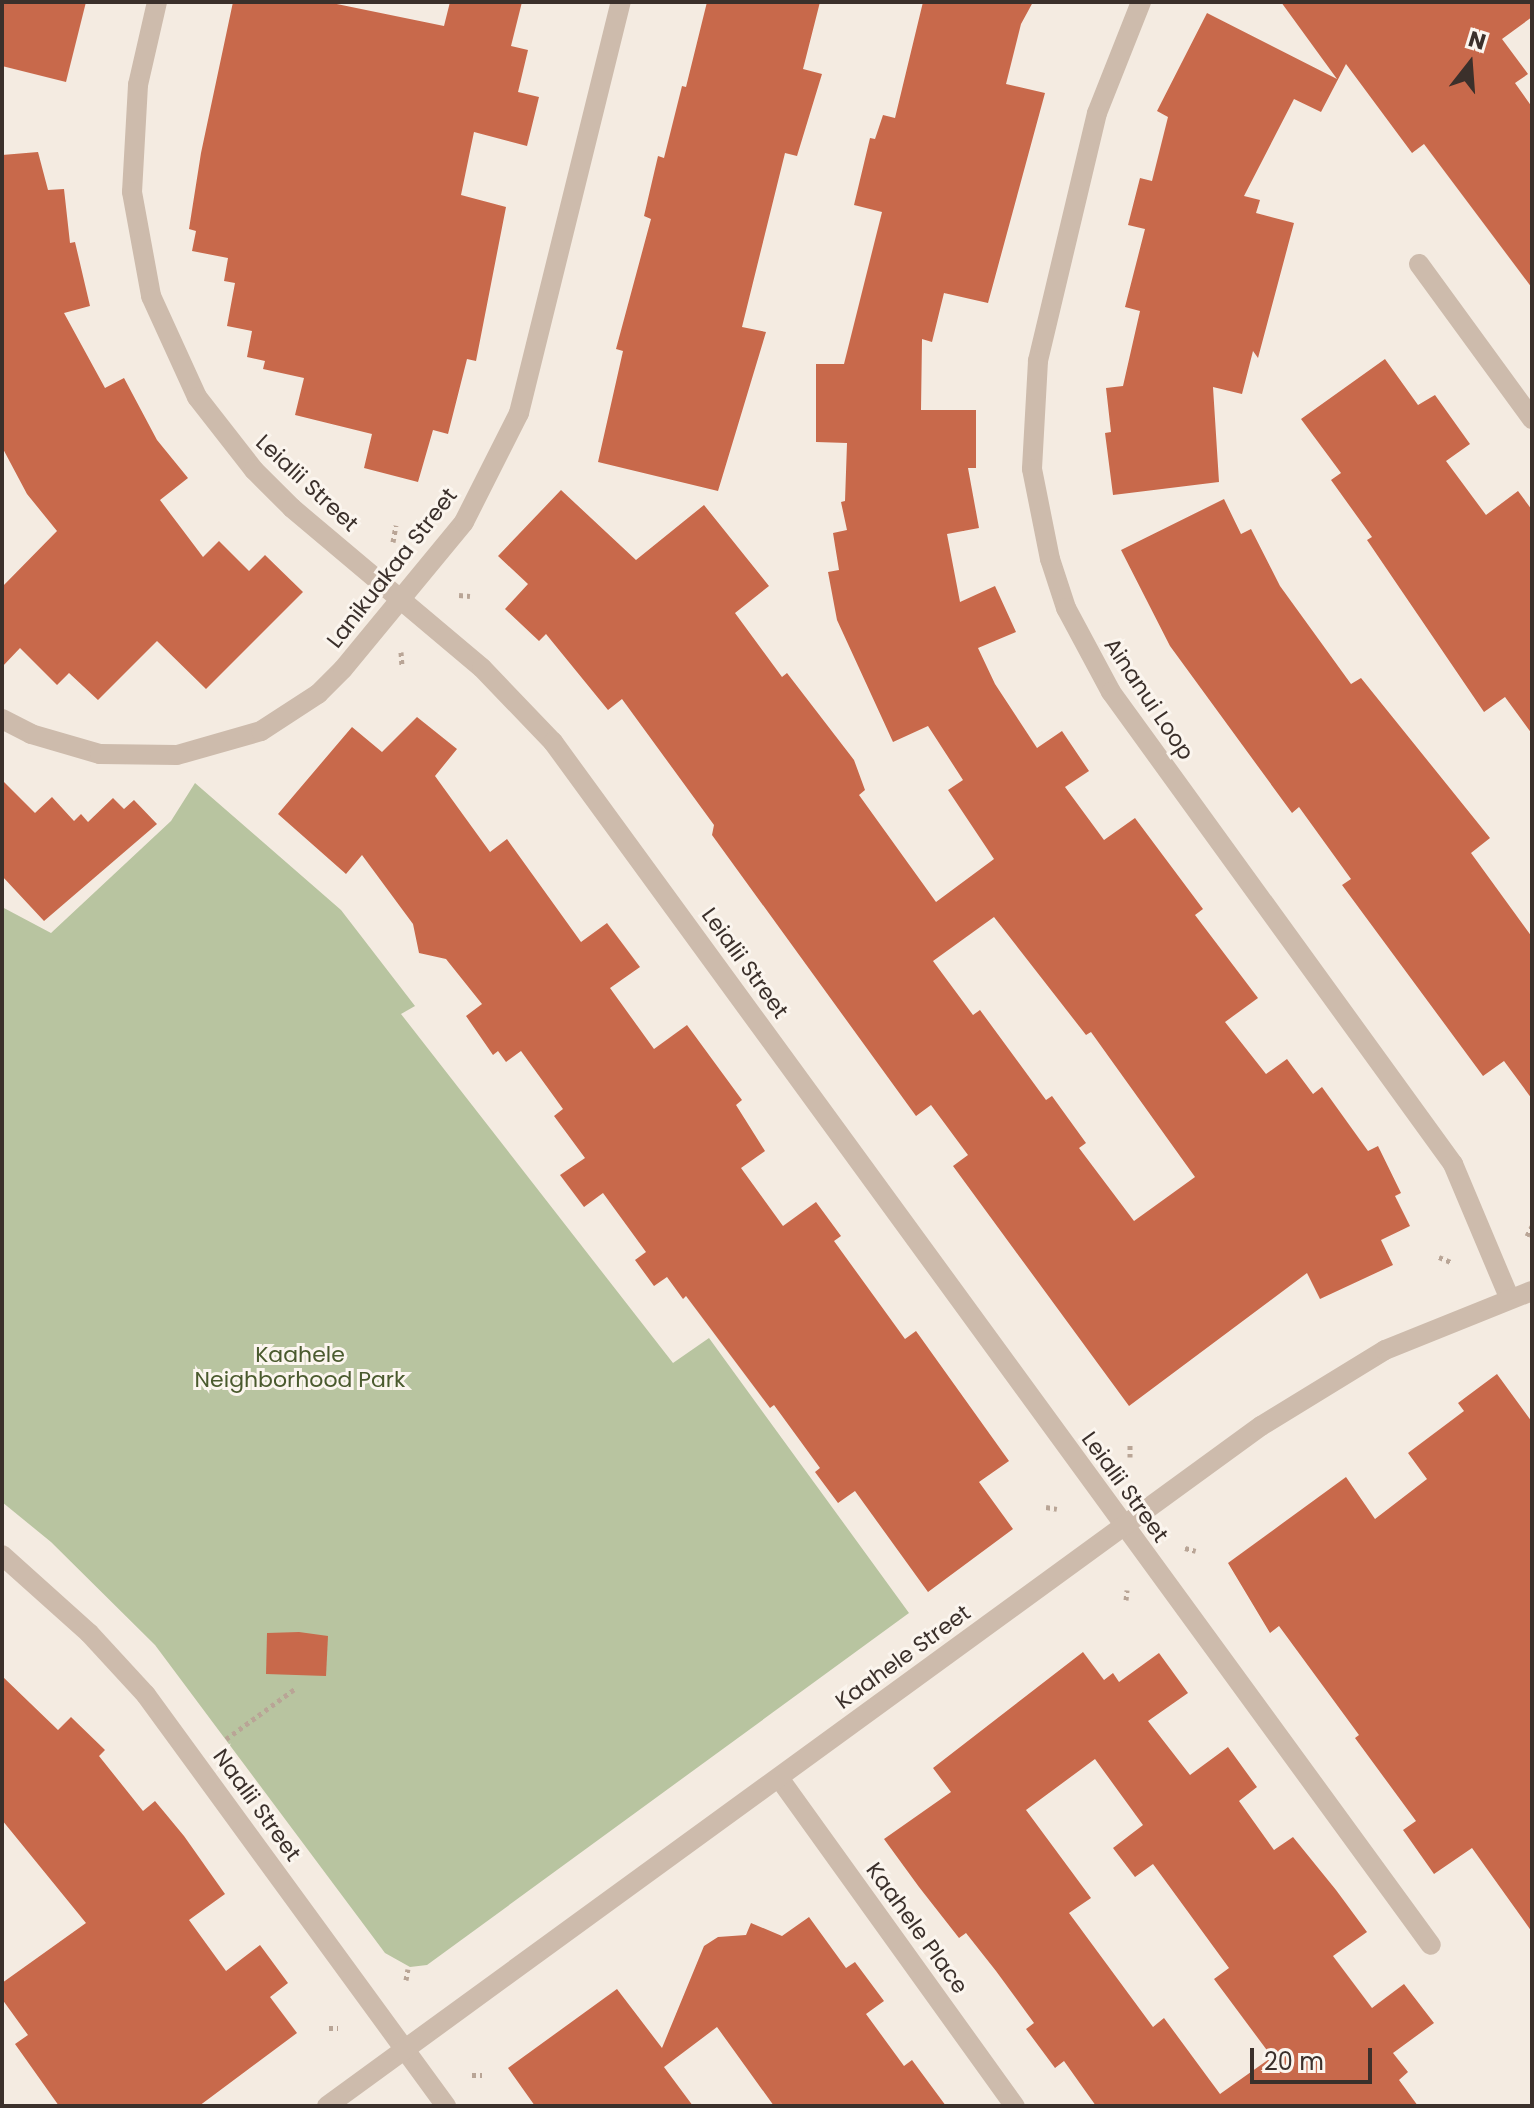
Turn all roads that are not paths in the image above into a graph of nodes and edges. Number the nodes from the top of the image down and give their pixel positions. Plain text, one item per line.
1 (157, 2) edge
2 (621, 2) edge
3 (1141, 2) edge
4 (1419, 264) dead end
5 (1532, 419) edge
6 (401, 599) junction
7 (2, 719) edge
8 (1532, 1291) edge
9 (1509, 1297) junction
10 (1124, 1525) junction
11 (2, 1555) edge
12 (779, 1778) junction
13 (1431, 1945) dead end
14 (405, 2049) junction
15 (327, 2106) edge
16 (446, 2106) edge
17 (1015, 2106) edge

1 - 6 street, Leialii Street
2 - 6 street, Lanikuakaa Street
3 - 9 street, Ainanui Loop
4 - 5 street
6 - 7 street, Lanikuakaa Street
6 - 10 street, Leialii Street
8 - 9 street, Kaahele Street
9 - 10 street, Kaahele Street
10 - 12 street, Kaahele Street
10 - 13 street, Leialii Street
11 - 14 street, Naalii Street
12 - 14 street, Kaahele Street
12 - 17 street, Kaahele Place
14 - 15 street, Kaahele Street
14 - 16 street, Naalii Street

